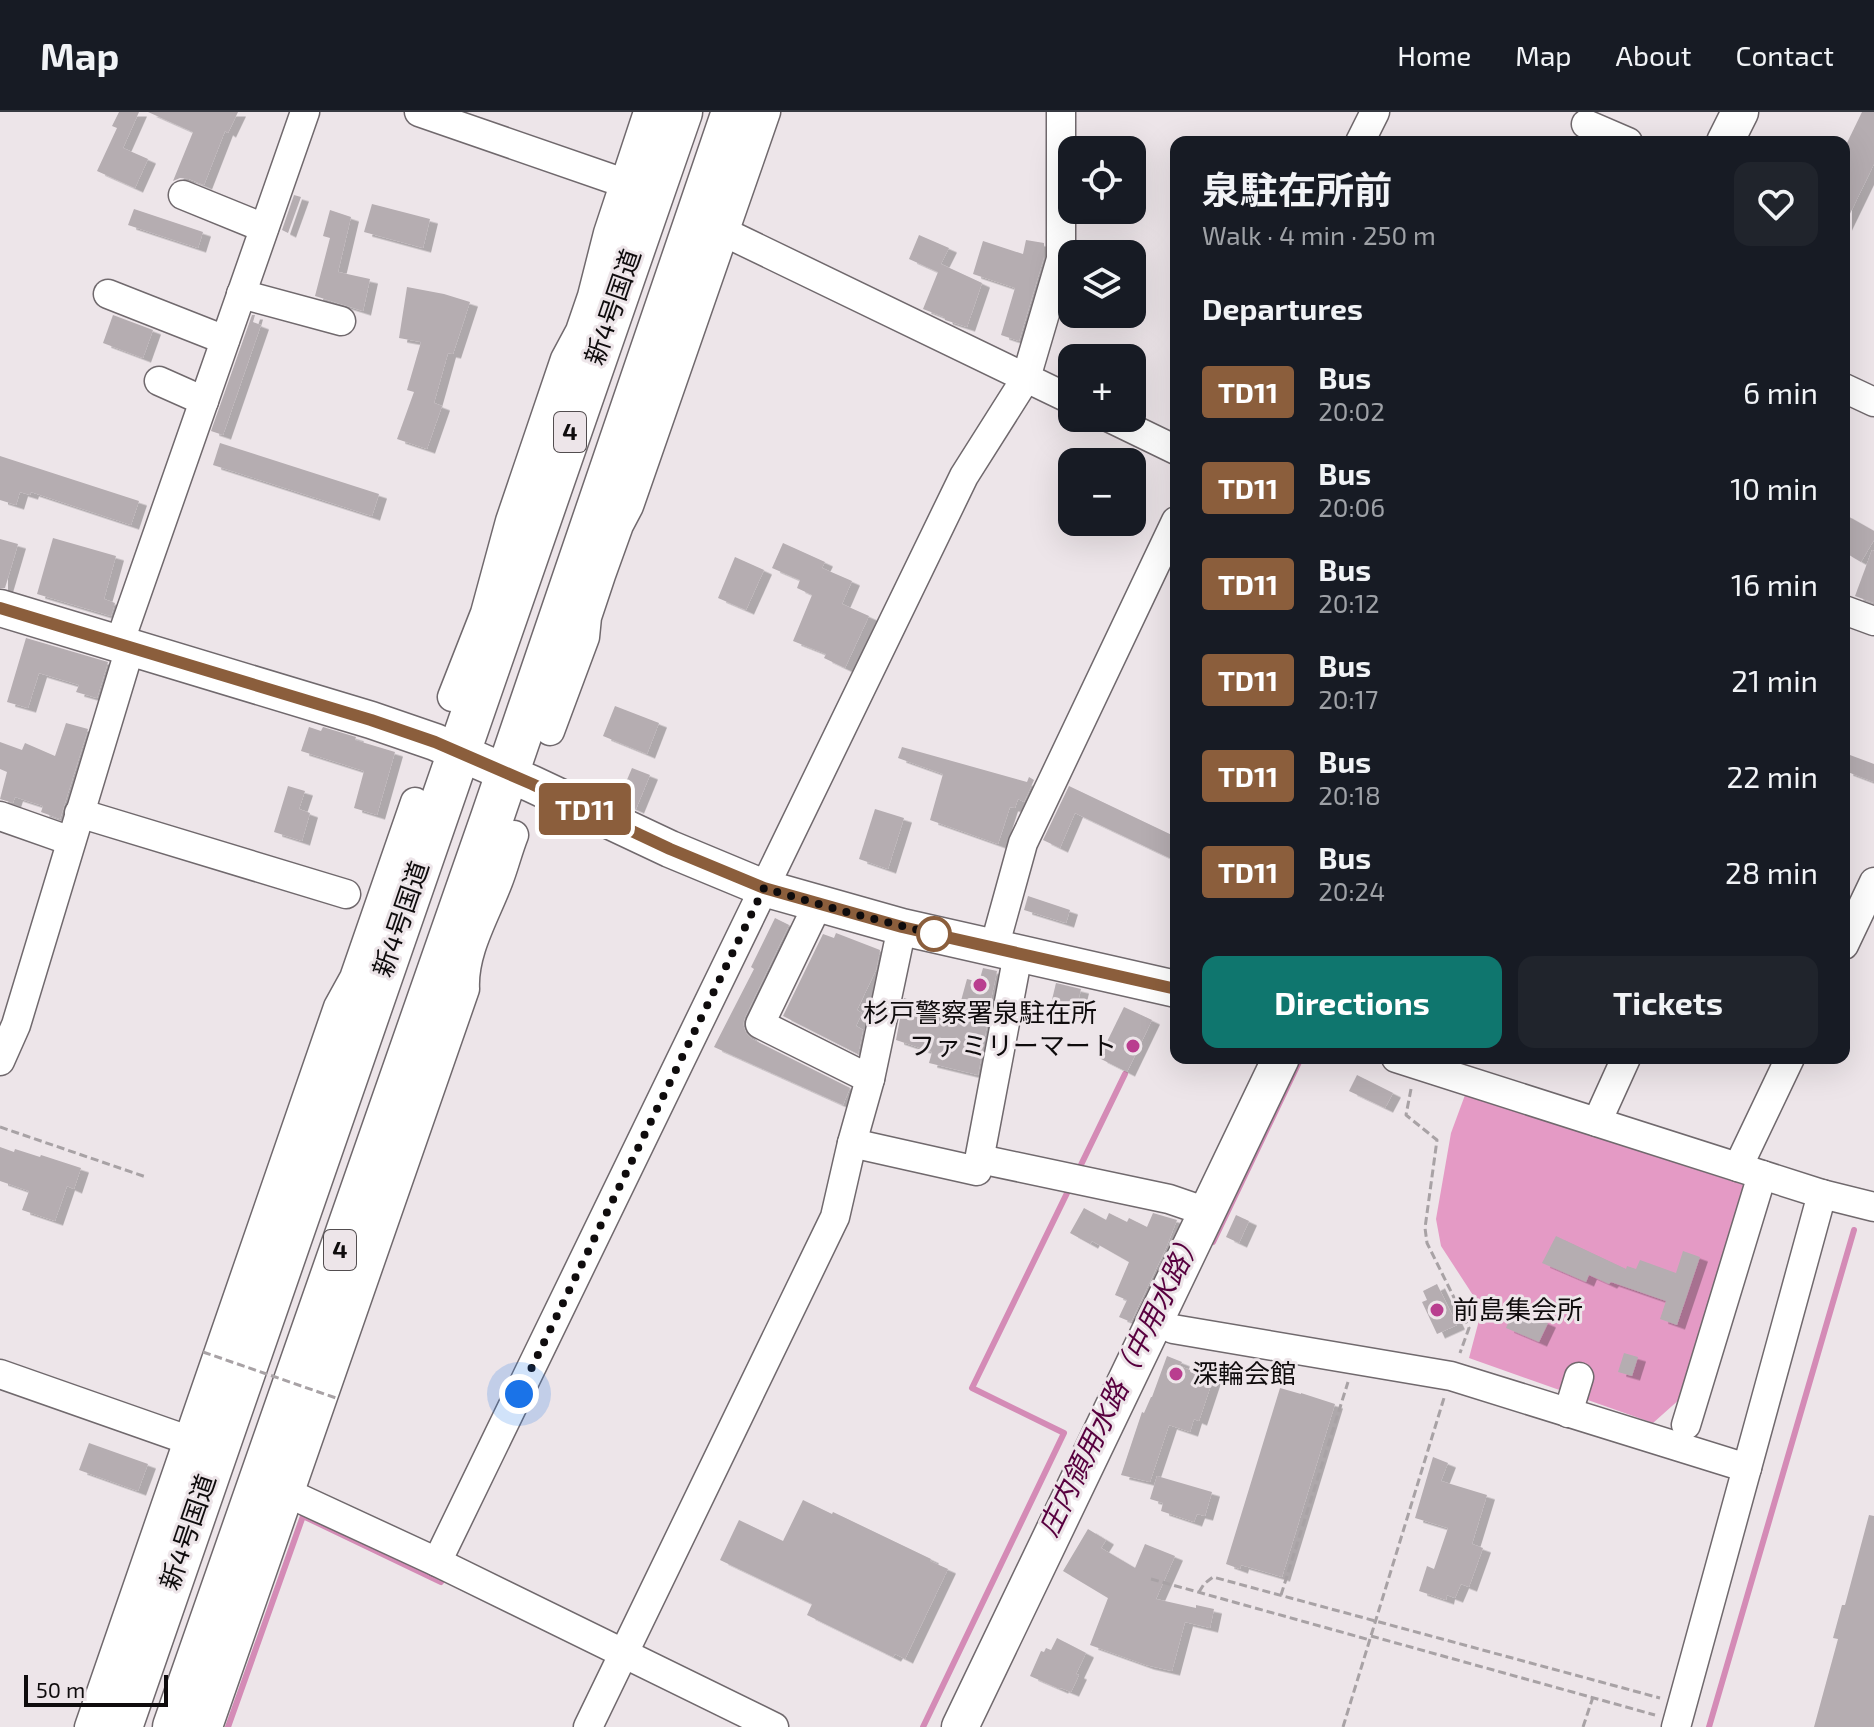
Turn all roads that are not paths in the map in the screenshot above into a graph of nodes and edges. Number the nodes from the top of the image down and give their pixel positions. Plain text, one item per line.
1 (305, 112) edge
2 (419, 112) edge
3 (648, 112) edge
4 (681, 112) edge
5 (1061, 112) edge
6 (1375, 112) edge
7 (1740, 112) edge
8 (747, 118) edge
9 (1586, 124) dead end
10 (1363, 136) edge
11 (1614, 136) edge
12 (1728, 136) edge
13 (624, 183) junction
14 (183, 195) dead end
15 (264, 228) junction
16 (724, 232) junction
17 (108, 294) dead end
18 (241, 294) junction
19 (604, 297) junction
20 (341, 321) dead end
21 (225, 340) junction
22 (1026, 378) junction
23 (159, 381) dead end
24 (1850, 391) edge
25 (1058, 393) edge
26 (204, 401) junction
27 (1874, 402) edge
28 (1139, 432) edge
29 (1170, 447) edge
30 (1170, 534) edge
31 (0, 608) edge
32 (1850, 612) edge
33 (1874, 621) edge
34 (125, 646) junction
35 (452, 697) dead end
36 (550, 731) dead end
37 (459, 752) junction
38 (507, 773) junction
39 (415, 802) dead end
40 (79, 813) junction
41 (0, 816) edge
42 (514, 835) dead end
43 (71, 841) junction
44 (1874, 882) edge
45 (764, 888) junction
46 (346, 894) dead end
47 (818, 904) junction
48 (1866, 922) edge
49 (467, 924) junction
50 (902, 927) junction
51 (1850, 939) edge
52 (1006, 951) junction
53 (376, 954) junction
54 (1170, 988) edge
55 (0, 1061) edge
56 (1278, 1064) edge
57 (1623, 1064) edge
58 (1788, 1064) edge
59 (1446, 1066) edge
60 (870, 1079) junction
61 (1597, 1122) junction
62 (852, 1143) junction
63 (980, 1159) junction
64 (1750, 1171) junction
65 (1822, 1194) junction
66 (1874, 1207) edge
67 (1207, 1212) junction
68 (1155, 1320) junction
69 (0, 1374) edge
70 (1579, 1377) dead end
71 (1568, 1413) junction
72 (1686, 1425) dead end
73 (188, 1440) junction
74 (1747, 1468) junction
75 (191, 1477) junction
76 (290, 1494) junction
77 (437, 1562) junction
78 (624, 1654) junction
79 (1679, 1718) edge
80 (89, 1727) edge
81 (121, 1727) edge
82 (174, 1727) edge
83 (208, 1727) edge
84 (588, 1727) edge
85 (774, 1727) edge
86 (960, 1727) edge

1 - 15 street
2 - 13 street
3 - 13 street
4 - 19 highway, 新4号国道 / 4
5 - 22 street
6 - 10 street
7 - 12 main road
8 - 16 street
8 - 38 highway, 新4号国道 / 4
9 - 11 street
13 - 19 street
14 - 15 street
15 - 18 street
16 - 22 street
16 - 36 street
17 - 21 street
18 - 20 street
18 - 21 street
19 - 35 street
19 - 37 highway, 新4号国道 / 4
21 - 26 street
22 - 25 street
22 - 45 street
23 - 26 street
24 - 27 street
26 - 34 street
28 - 29 street
30 - 52 street
31 - 34 main road
32 - 33 street
34 - 37 main road
34 - 40 street
37 - 38 main road
37 - 53 highway, 新4号国道 / 4
38 - 45 main road
38 - 49 highway, 新4号国道 / 4
39 - 53 street
40 - 43 street
40 - 46 street
41 - 43 street
42 - 49 street
43 - 55 street
44 - 48 street
45 - 47 main road
45 - 77 street
47 - 50 main road
47 - 60 street
48 - 51 street
49 - 76 street
49 - 82 highway, 新4号国道 / 4
50 - 52 main road
50 - 60 street
52 - 54 main road
52 - 63 street
53 - 73 street
53 - 75 highway, 新4号国道 / 4
56 - 67 main road
57 - 61 street
58 - 64 street
59 - 61 street
60 - 62 street
61 - 64 street
62 - 63 street
62 - 78 street
63 - 67 street
64 - 65 street
64 - 72 street
65 - 66 street
65 - 74 street
67 - 68 main road
68 - 71 street
68 - 86 main road
69 - 73 street
70 - 71 street
71 - 74 street
73 - 75 street
74 - 79 street
75 - 80 street
75 - 81 highway, 新4号国道 / 4
76 - 77 street
76 - 83 street
77 - 78 street
78 - 84 street
78 - 85 street

